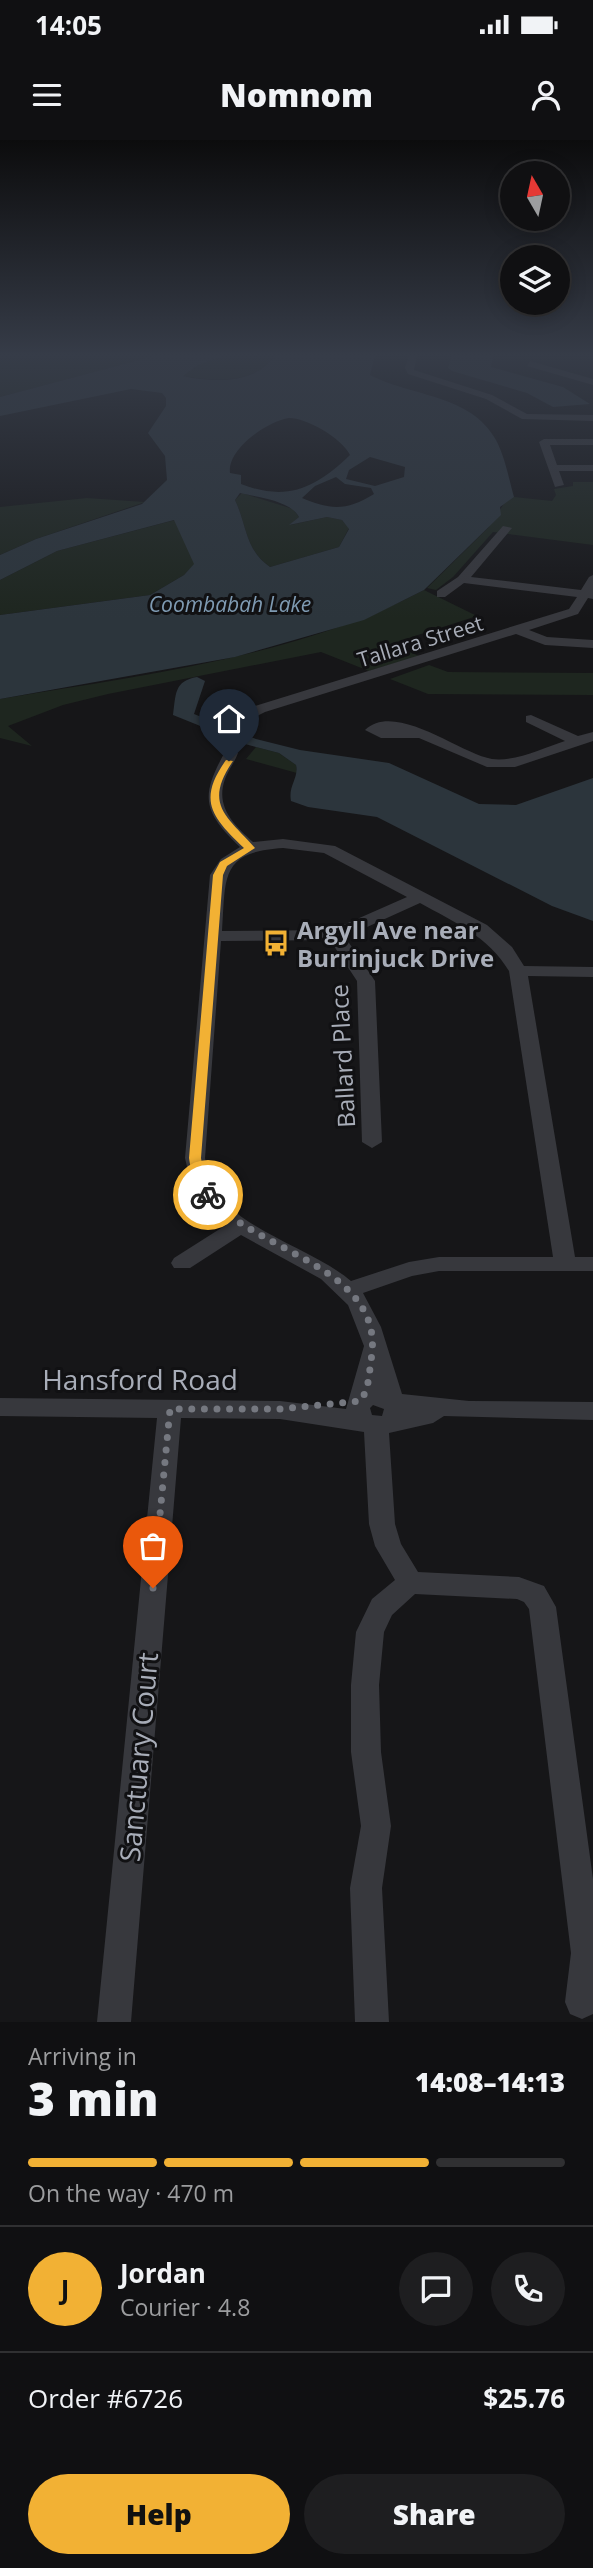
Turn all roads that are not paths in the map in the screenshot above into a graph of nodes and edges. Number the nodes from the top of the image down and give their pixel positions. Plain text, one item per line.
1 (544, 443) edge
2 (555, 468) junction
3 (593, 468) edge
4 (559, 485) dead end
5 (507, 528) dead end
6 (462, 579) junction
7 (593, 579) edge
8 (441, 594) dead end
9 (588, 595) edge
10 (520, 631) junction
11 (593, 644) edge
12 (242, 718) dead end
13 (531, 719) dead end
14 (419, 734) dead end
15 (593, 736) edge
16 (577, 741) junction
17 (231, 753) dead end
18 (250, 848) junction
19 (420, 897) junction
20 (335, 935) junction
21 (215, 936) junction
22 (518, 971) junction
23 (593, 972) edge
24 (372, 1142) dead end
25 (241, 1225) junction
26 (182, 1263) dead end
27 (565, 1264) junction
28 (593, 1264) edge
29 (348, 1290) junction
30 (0, 1407) edge
31 (170, 1409) junction
32 (377, 1410) junction
33 (593, 1411) edge
34 (410, 1583) junction
35 (582, 2002) dead end
36 (114, 2022) edge
37 (372, 2022) edge

1 - 2 street
2 - 3 street
2 - 4 street
5 - 6 street
6 - 8 street
6 - 9 street
7 - 9 street, Tallara Street
9 - 10 street, Tallara Street
10 - 11 street
10 - 12 street, Tallara Street
13 - 16 street
14 - 16 street
15 - 16 street
17 - 18 street
18 - 19 street
18 - 21 street
19 - 20 street
19 - 22 street
20 - 21 street
20 - 24 street, Ballard Place
21 - 25 street
22 - 23 street
22 - 27 street
25 - 26 street
25 - 29 street
27 - 28 street
27 - 29 street
29 - 32 street
30 - 31 street, Hansford Road
31 - 32 street, Hansford Road
31 - 36 street, Sanctuary Court
32 - 33 street, Hansford Road
32 - 34 street
34 - 35 street
34 - 37 street

